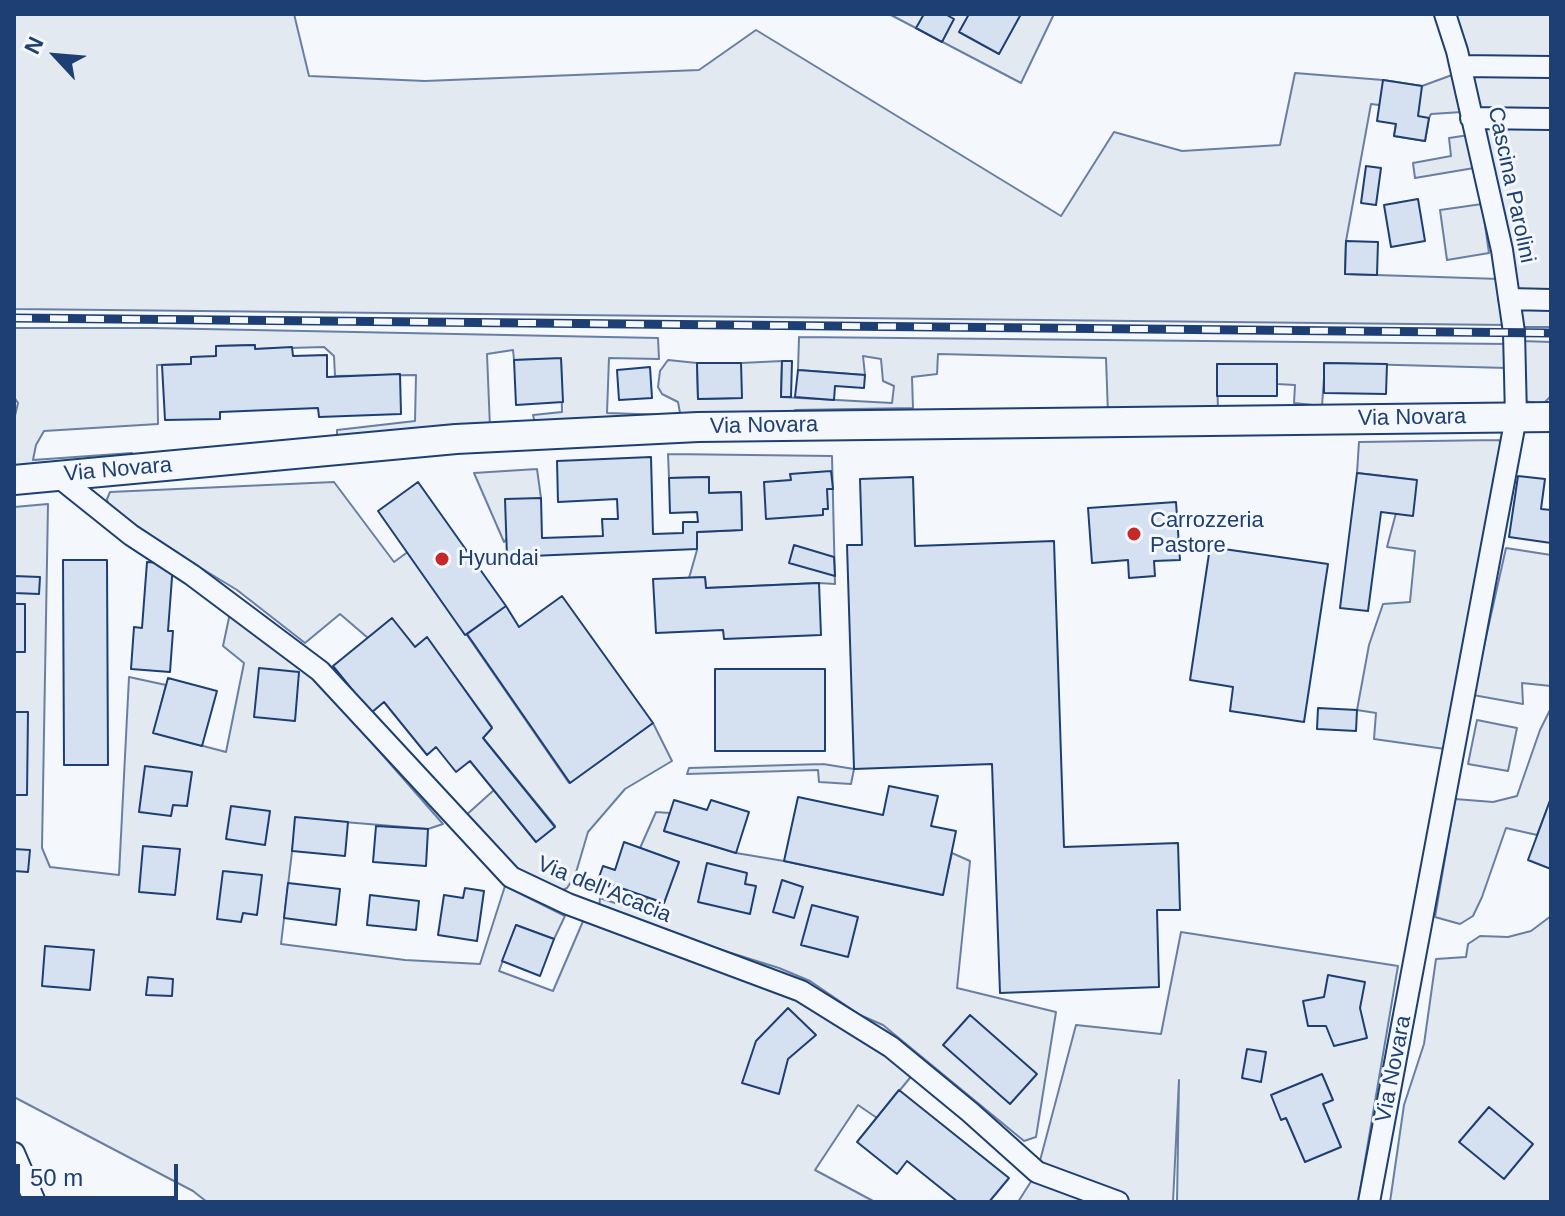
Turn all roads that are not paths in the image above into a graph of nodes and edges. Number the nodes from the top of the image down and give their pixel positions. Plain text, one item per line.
1 (1445, 14) edge
2 (1461, 66) junction
3 (1551, 67) edge
4 (1471, 118) junction
5 (1551, 119) edge
6 (1509, 299) junction
7 (1551, 300) edge
8 (1516, 417) junction
9 (1551, 417) edge
10 (56, 475) junction
11 (14, 480) edge
12 (14, 1153) edge
13 (35, 1202) edge
14 (1118, 1202) edge
15 (1369, 1202) edge

1 - 2 street, Cascina Parolini
2 - 3 street
2 - 4 street, Cascina Parolini
4 - 5 street
4 - 6 street, Cascina Parolini
6 - 7 street
6 - 8 street, Cascina Parolini
8 - 9 main road, Via Novara
8 - 10 main road, Via Novara
8 - 15 street, Via Novara
10 - 11 main road, Via Novara
10 - 14 street, Via dell'Acacia
12 - 13 street

